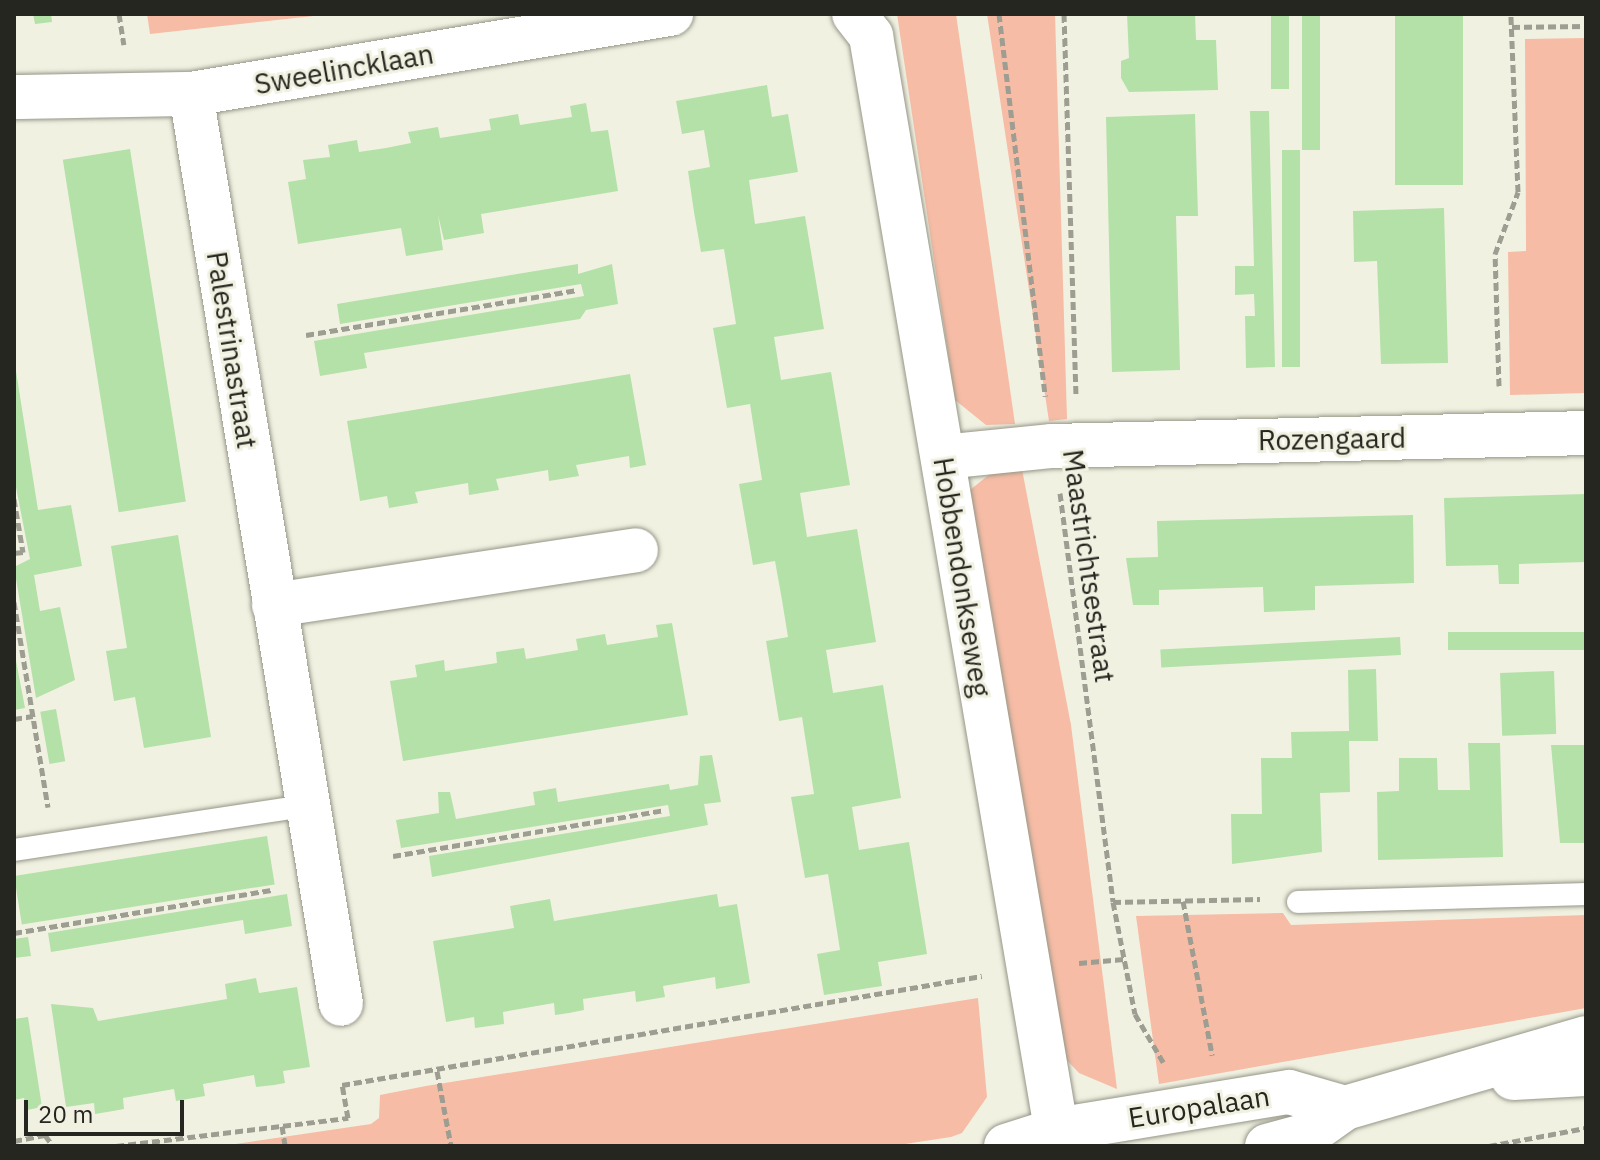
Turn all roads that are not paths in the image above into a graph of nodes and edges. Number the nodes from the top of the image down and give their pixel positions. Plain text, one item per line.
1 (671, 14) edge
2 (854, 14) edge
3 (191, 94) junction
4 (14, 97) edge
5 (1586, 433) edge
6 (943, 457) junction
7 (636, 550) dead end
8 (274, 605) junction
9 (306, 806) junction
10 (14, 850) edge
11 (1586, 894) edge
12 (1298, 902) road end
13 (341, 1004) dead end
14 (1586, 1038) edge
15 (1586, 1074) edge
16 (1459, 1080) junction
17 (1345, 1108) junction
18 (1058, 1138) edge
19 (1006, 1146) edge
20 (1267, 1146) edge

1 - 3 street, Sweelincklaan
2 - 6 street, Hobbendonkseweg
3 - 4 street, Sweelincklaan
3 - 8 street, Palestrinastraat
5 - 6 street, Rozengaard
6 - 18 street, Hobbendonkseweg
7 - 8 street
8 - 9 street, Palestrinastraat
9 - 10 lane
9 - 13 street, Palestrinastraat
11 - 12 lane
14 - 16 street, Europalaan
15 - 16 street, Europalaan
16 - 17 street, Europalaan
17 - 18 street, Europalaan
17 - 20 street, Europalaan
18 - 19 street, Europalaan

